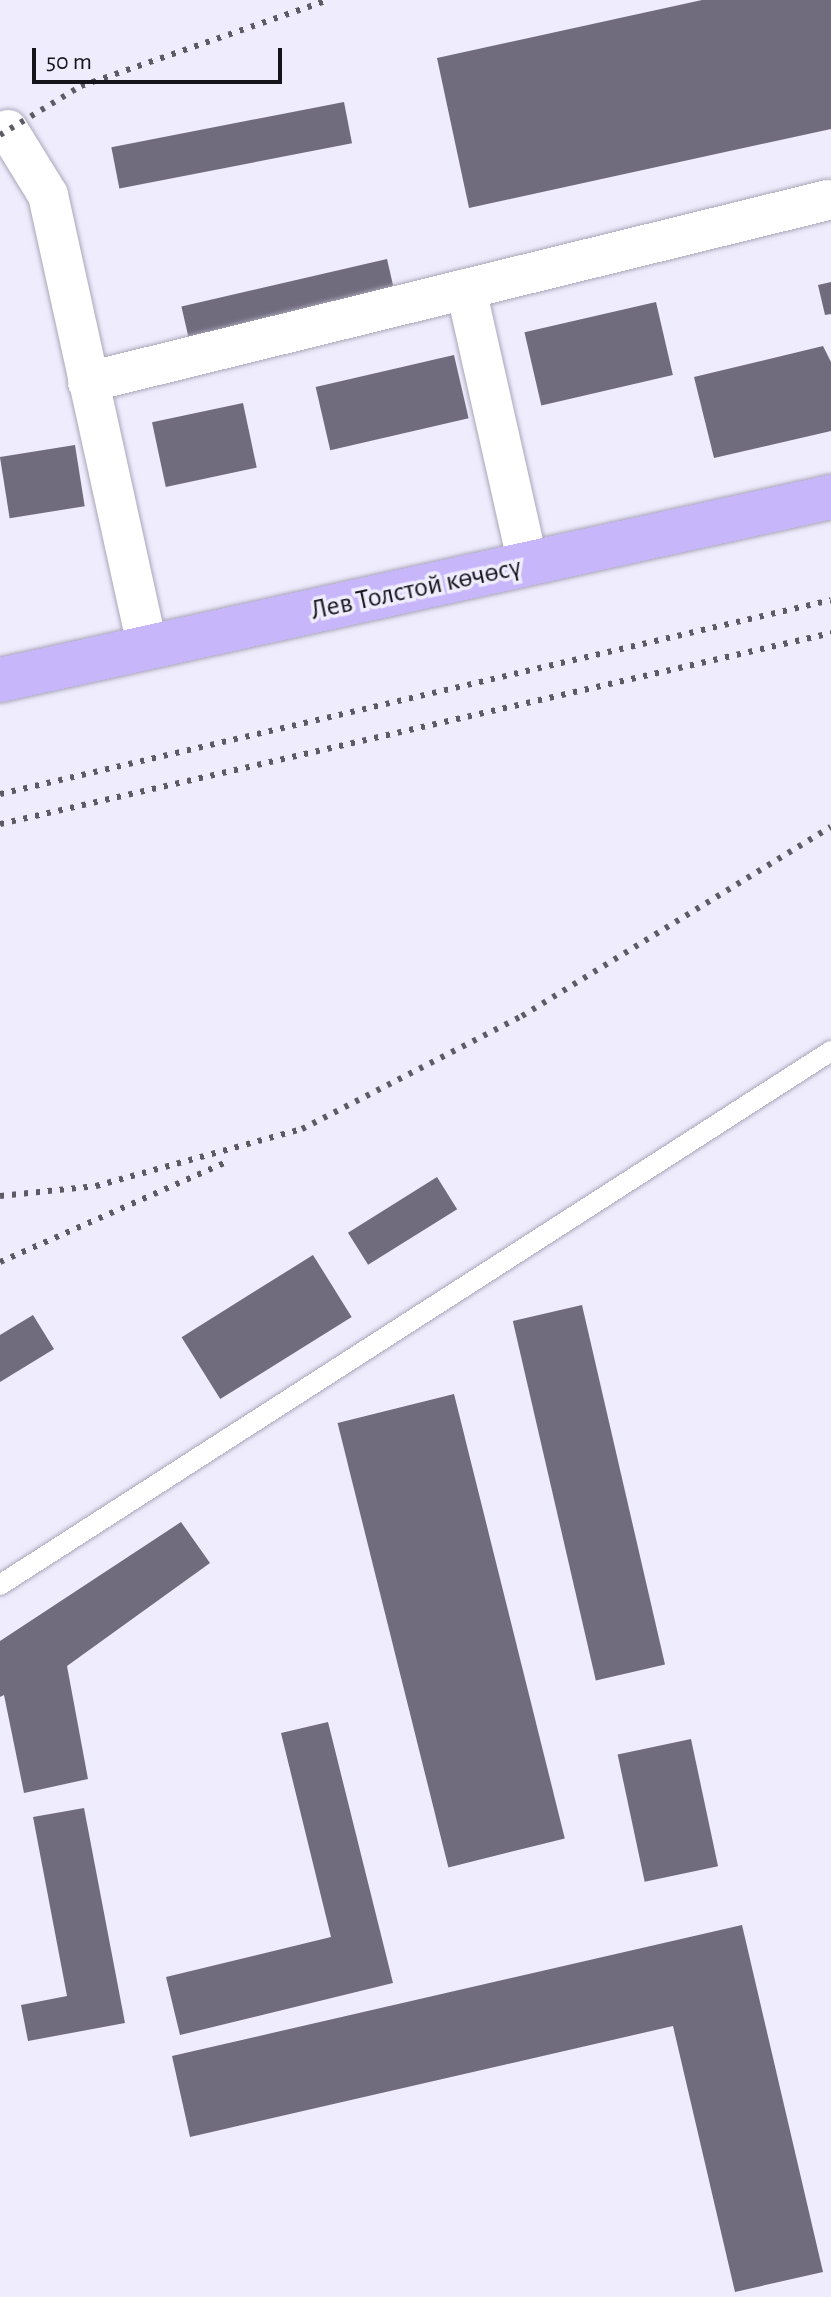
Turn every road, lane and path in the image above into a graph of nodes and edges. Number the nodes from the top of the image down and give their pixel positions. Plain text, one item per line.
1 (4, 127) edge
2 (828, 200) dead end
3 (466, 289) junction
4 (88, 382) junction
5 (831, 497) edge
6 (528, 564) junction
7 (148, 648) junction
8 (0, 680) edge
9 (831, 1051) edge
10 (0, 1585) edge

1 - 4 street
2 - 3 street
3 - 4 street
3 - 6 street
4 - 7 street
5 - 6 main road, Лев Толстой көчөсү
6 - 7 main road, Лев Толстой көчөсү
7 - 8 main road, Лев Толстой көчөсү
9 - 10 lane

